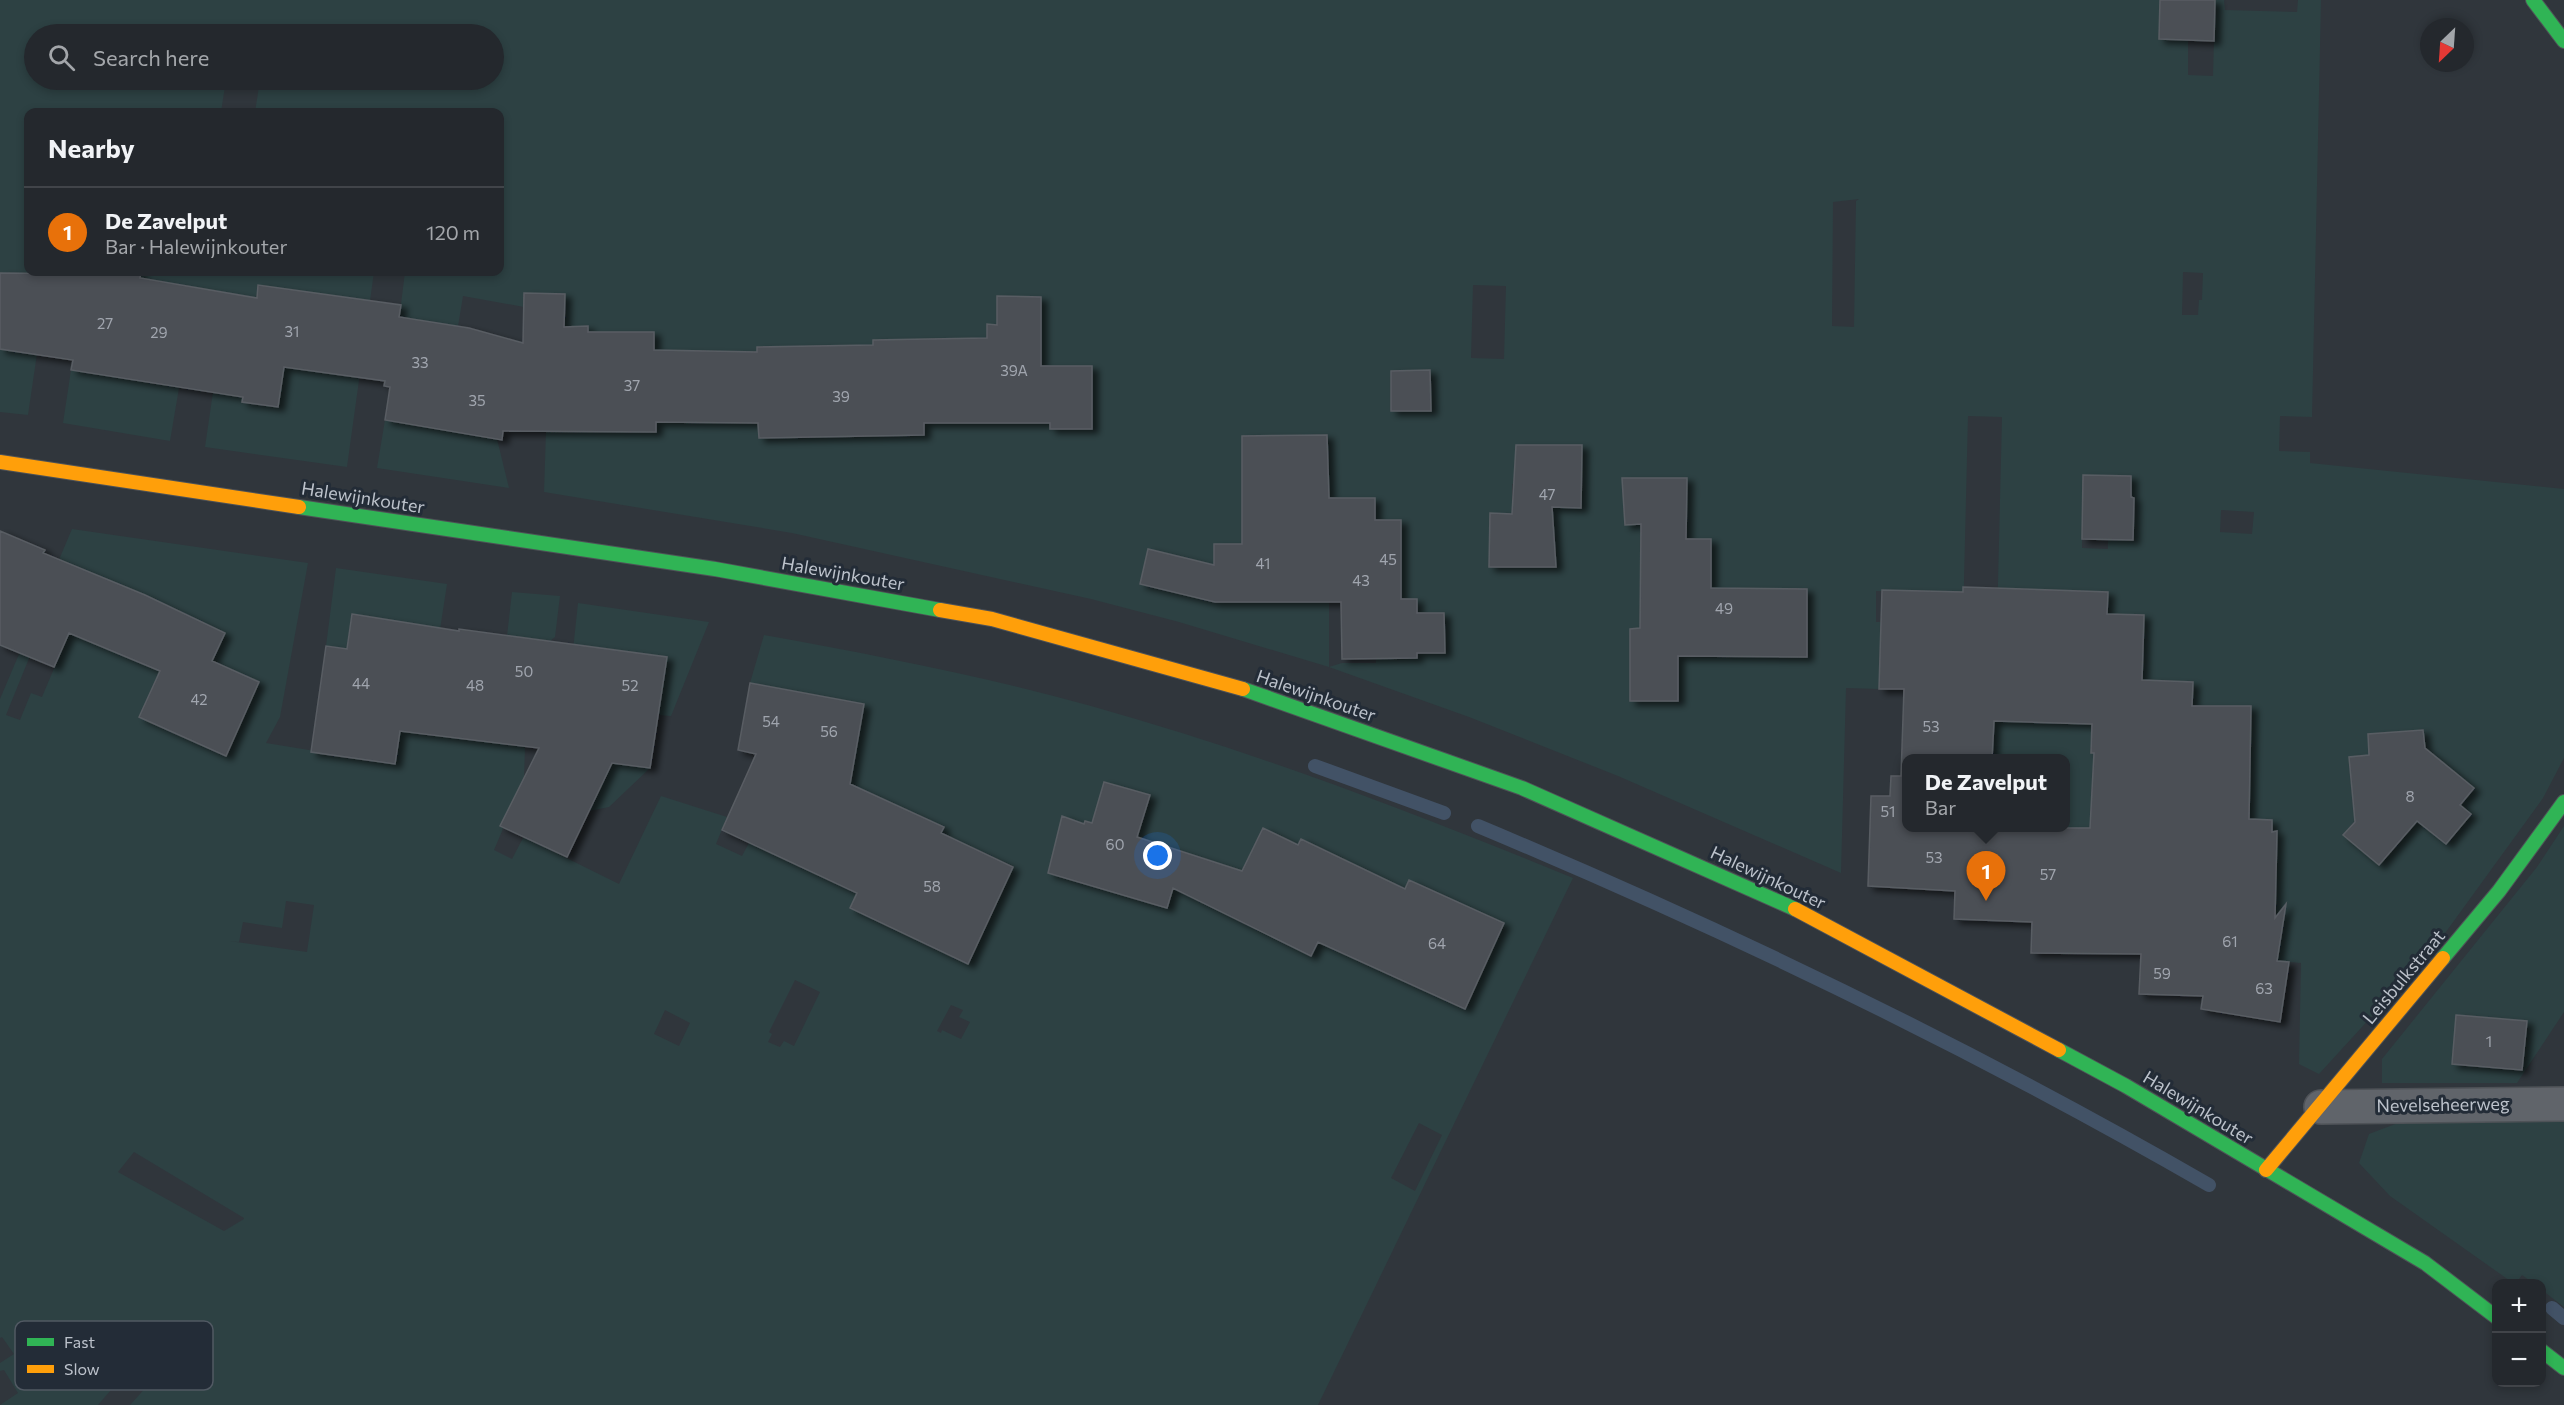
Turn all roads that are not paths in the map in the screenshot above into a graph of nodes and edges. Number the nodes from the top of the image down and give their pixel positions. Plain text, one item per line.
1 (2532, 0) edge
2 (2564, 41) edge
3 (0, 462) edge
4 (2564, 802) edge
5 (2564, 1104) edge
6 (2321, 1107) junction
7 (2266, 1170) junction
8 (2492, 1314) edge
9 (2546, 1355) edge
10 (2564, 1368) edge

1 - 2 street
3 - 7 street, Halewijnkouter
4 - 6 street, Leisbulkstraat
5 - 6 street, Nevelseheerweg
6 - 7 street, Leisbulkstraat
7 - 8 street, Halewijnkouter
9 - 10 street

